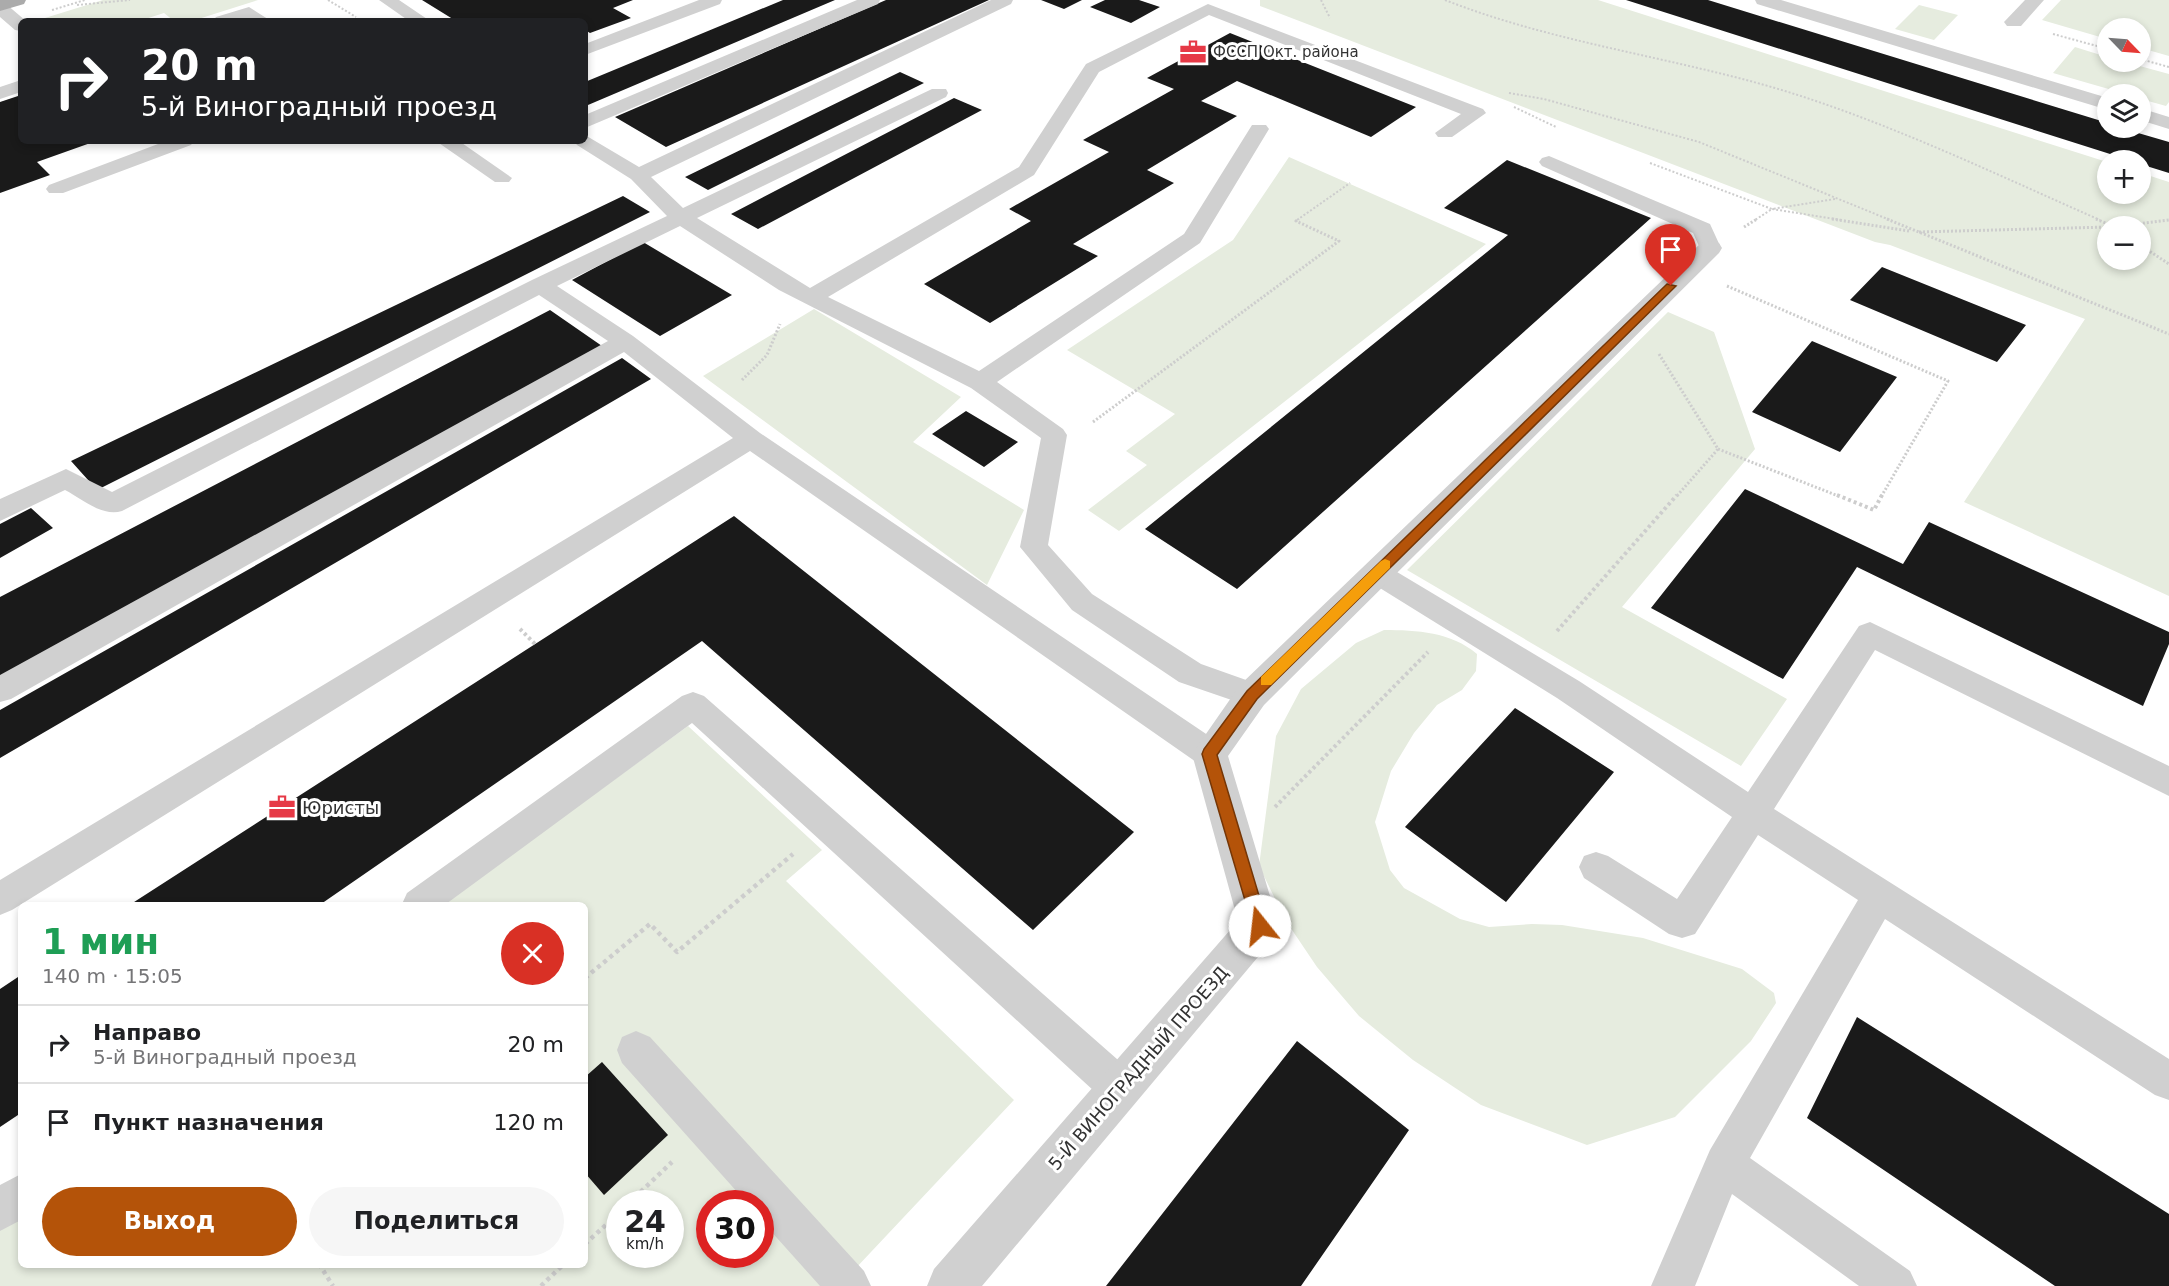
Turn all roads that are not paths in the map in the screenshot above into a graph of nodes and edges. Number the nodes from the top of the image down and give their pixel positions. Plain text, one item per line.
1 (17, 0) edge
2 (387, 0) edge
3 (714, 0) edge
4 (872, 0) edge
5 (1005, 0) edge
6 (1763, 0) edge
7 (2035, 0) edge
8 (0, 6) edge
9 (231, 18) edge
10 (258, 18) edge
11 (416, 18) edge
12 (2014, 22) road end
13 (18, 23) edge
14 (588, 49) edge
15 (18, 87) edge
16 (0, 93) edge
17 (939, 93) dead end
18 (2097, 101) edge
19 (2151, 117) edge
20 (588, 121) edge
21 (2169, 123) edge
22 (1259, 129) dead end
23 (1445, 133) dead end
24 (176, 144) edge
25 (451, 144) edge
26 (588, 144) edge
27 (1549, 162) dead end
28 (638, 175) junction
29 (502, 178) dead end
30 (56, 189) dead end
31 (679, 216) junction
32 (1699, 259) joint
33 (540, 285) junction
34 (811, 297) junction
35 (625, 341) junction
36 (980, 382) junction
37 (751, 439) junction
38 (0, 511) edge
39 (1377, 573) junction
40 (0, 690) edge
41 (1252, 695) junction
42 (1210, 754) junction
43 (2169, 782) edge
44 (1753, 814) junction
45 (1596, 867) dead end
46 (1880, 895) junction
47 (0, 898) edge
48 (422, 902) edge
49 (636, 1050) dead end
50 (2169, 1081) edge
51 (1120, 1088) junction
52 (1724, 1164) junction
53 (18, 1197) edge
54 (0, 1210) edge
55 (849, 1286) edge
56 (951, 1286) edge
57 (1673, 1286) edge
58 (1895, 1286) edge

1 - 8 main road
2 - 11 lane
3 - 14 lane
4 - 20 lane
5 - 28 lane
6 - 18 lane
7 - 12 street
8 - 13 lane
9 - 10 lane
15 - 16 lane
17 - 31 lane
19 - 21 lane
22 - 36 lane
23 - 34 lane
24 - 30 lane
25 - 29 lane
26 - 28 lane
27 - 32 lane
28 - 31 lane
31 - 33 lane
31 - 34 lane
32 - 39 street
33 - 35 lane
33 - 38 lane
34 - 36 lane
35 - 37 lane
35 - 40 lane
36 - 41 lane
37 - 42 lane
37 - 47 lane
39 - 41 street
39 - 44 lane
41 - 42 street
42 - 51 street, 5-Й ВИНОГРАДНЫЙ ПРОЕЗД
43 - 44 lane
44 - 45 lane
44 - 46 lane
46 - 50 lane
46 - 52 lane
48 - 51 lane
49 - 55 lane
51 - 56 street, 5-Й ВИНОГРАДНЫЙ ПРОЕЗД
52 - 57 lane
52 - 58 lane
53 - 54 lane

